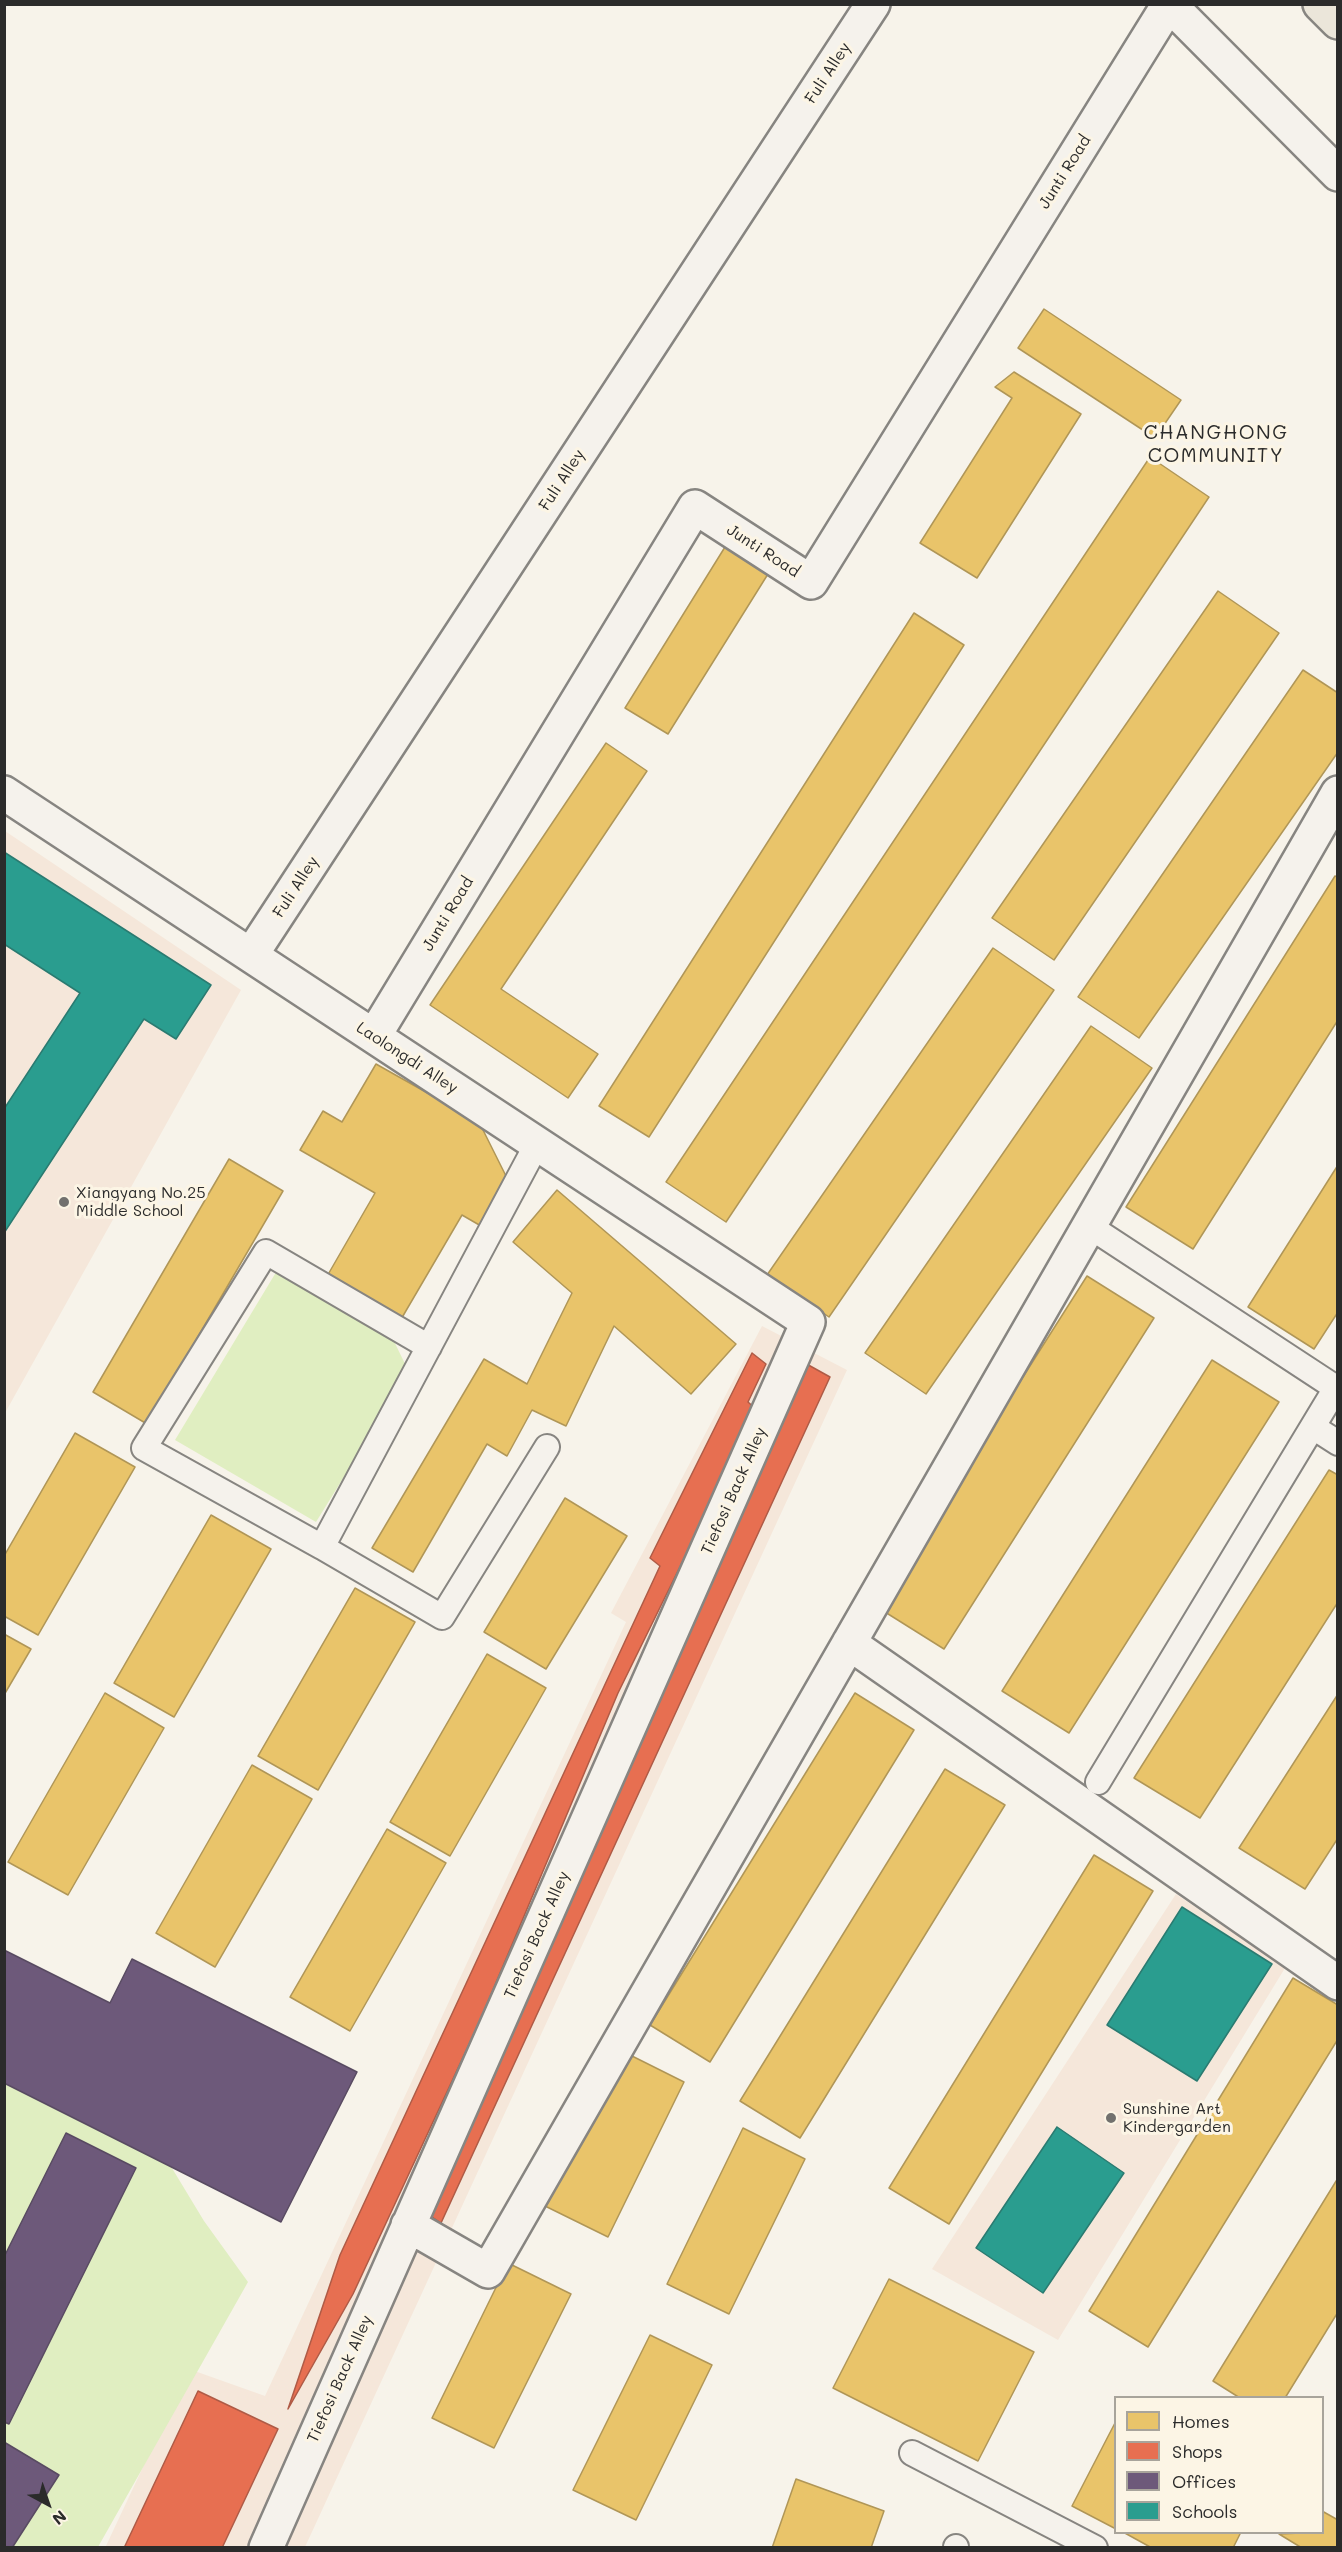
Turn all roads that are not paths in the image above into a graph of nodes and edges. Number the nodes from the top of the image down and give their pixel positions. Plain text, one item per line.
1 (873, 4) edge
2 (1169, 4) edge
3 (1320, 4) edge
4 (1338, 22) edge
5 (1338, 174) edge
6 (4, 793) edge
7 (1338, 793) edge
8 (251, 956) junction
9 (374, 1036) junction
10 (537, 1144) junction
11 (1089, 1226) junction
12 (808, 1322) joint
13 (429, 1347) junction
14 (1337, 1387) edge
15 (1313, 1427) junction
16 (1338, 1443) edge
17 (547, 1447) dead end
18 (322, 1547) junction
19 (849, 1643) junction
20 (1098, 1782) dead end
21 (1338, 1983) edge
22 (408, 2225) junction
23 (912, 2452) dead end
24 (266, 2547) edge
25 (1095, 2547) edge

1 - 8 street, Fuli Alley
2 - 5 street
2 - 9 street, Junti Road
3 - 4 highway
6 - 8 street, Laolongdi Alley
7 - 11 street
8 - 9 street, Laolongdi Alley
9 - 10 street, Laolongdi Alley
10 - 12 street, Laolongdi Alley
10 - 13 lane
11 - 14 lane
11 - 19 street
12 - 22 street, Tiefosi Back Alley
13 - 18 lane
13 - 18 lane
14 - 15 lane
15 - 16 lane
15 - 20 lane
17 - 18 lane
19 - 21 street
19 - 22 street
22 - 24 street, Tiefosi Back Alley
23 - 25 lane

